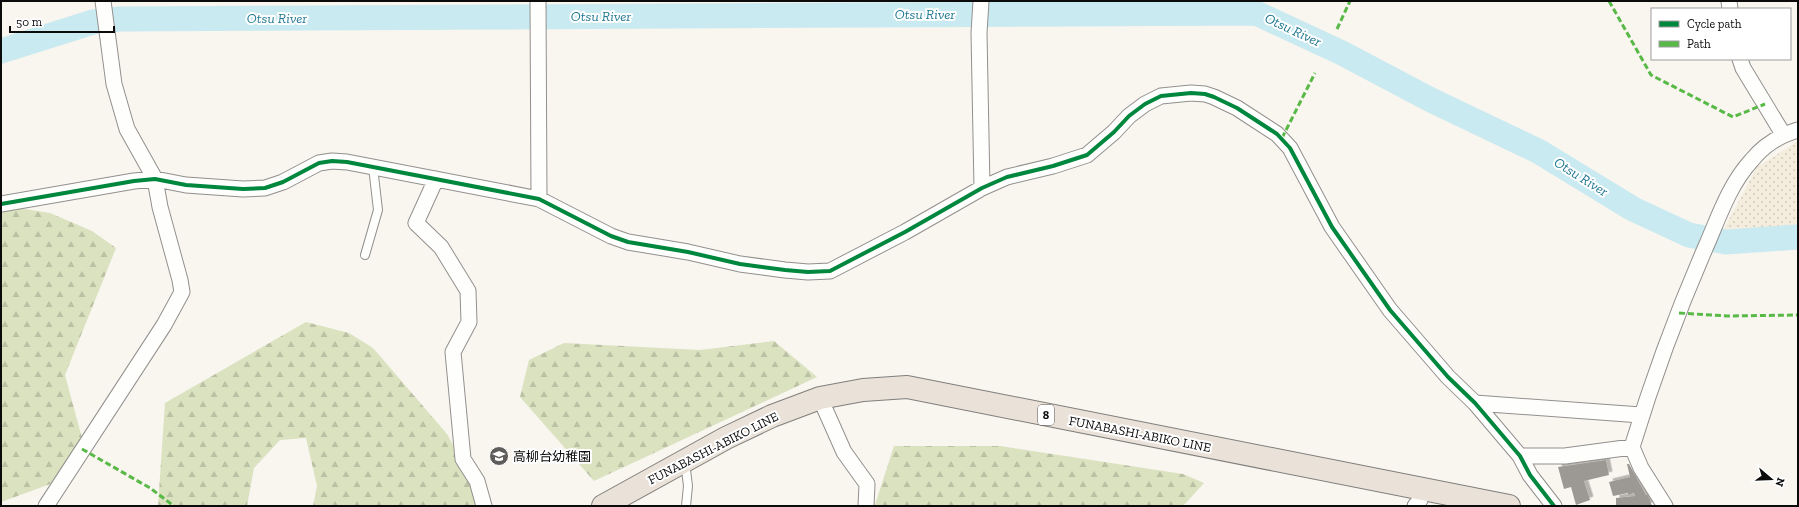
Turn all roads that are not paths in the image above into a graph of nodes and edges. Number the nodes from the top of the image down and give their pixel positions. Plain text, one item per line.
1 (981, 3) edge
2 (103, 4) edge
3 (538, 6) edge
4 (1740, 60) edge
5 (1798, 130) edge
6 (1783, 134) junction
7 (373, 167) junction
8 (155, 179) junction
9 (436, 179) junction
10 (982, 188) junction
11 (539, 198) junction
12 (1, 204) edge
13 (365, 255) dead end
14 (820, 398) junction
15 (1475, 403) junction
16 (1641, 415) junction
17 (1632, 447) junction
18 (1520, 456) junction
19 (685, 461) junction
20 (1418, 498) edge
21 (46, 506) edge
22 (484, 506) edge
23 (603, 506) edge
24 (686, 506) edge
25 (866, 506) edge
26 (1509, 506) edge
27 (1554, 506) edge
28 (1665, 506) edge

1 - 10 street
2 - 8 street
3 - 11 street
4 - 6 street
5 - 6 street
6 - 16 street
7 - 8 street
7 - 9 street
7 - 13 lane
8 - 12 street
8 - 21 street
9 - 11 street
9 - 22 street
10 - 11 street
10 - 15 street
14 - 19 main road, FUNABASHI-ABIKO LINE / 8
14 - 20 main road, FUNABASHI-ABIKO LINE / 8
14 - 25 street
15 - 16 street
15 - 18 street
16 - 17 street
17 - 18 street
17 - 28 street
18 - 27 street
19 - 23 main road, FUNABASHI-ABIKO LINE / 8
19 - 24 lane
20 - 26 main road, FUNABASHI-ABIKO LINE / 8

